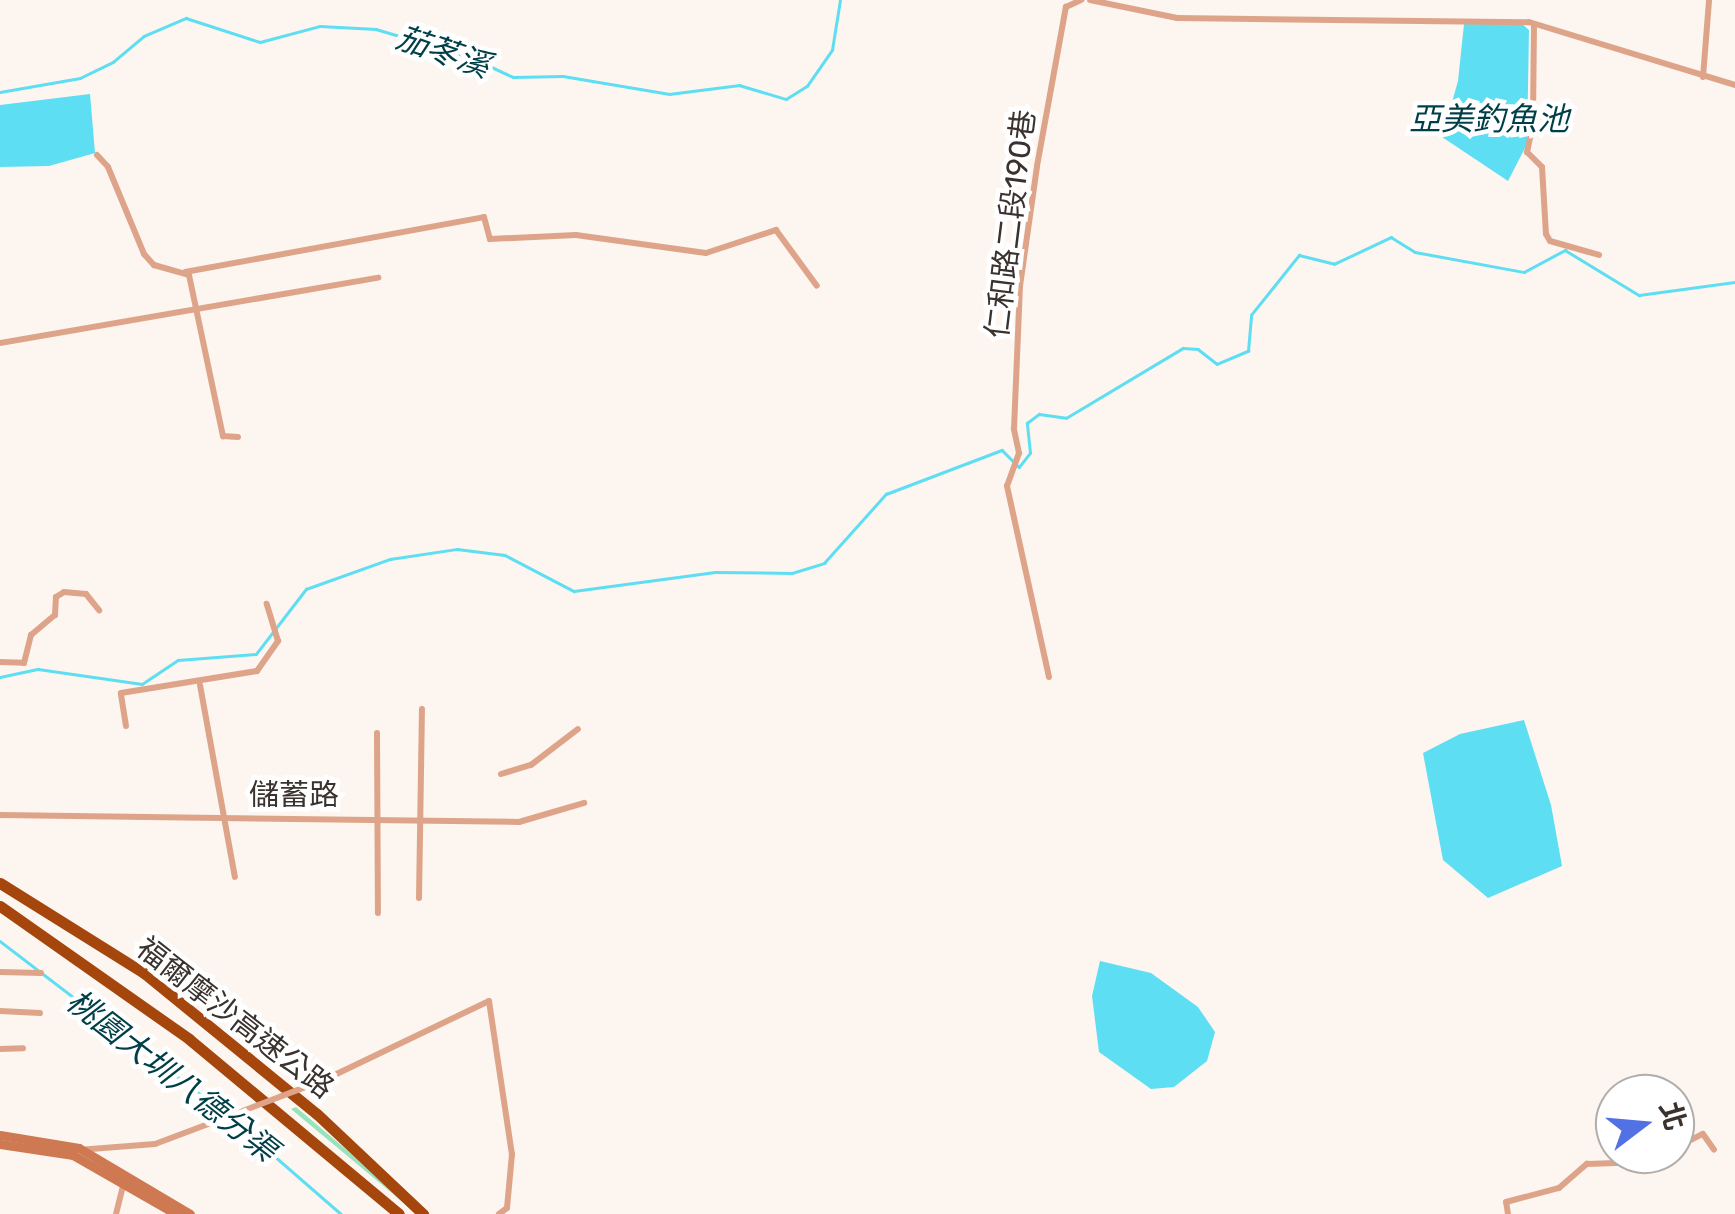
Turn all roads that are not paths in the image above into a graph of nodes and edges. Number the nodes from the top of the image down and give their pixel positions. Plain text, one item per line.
1 (1082, 0) edge
2 (1090, 0) edge
3 (1709, 0) edge
4 (1534, 24) junction
5 (1703, 77) junction
6 (1735, 85) edge
7 (97, 155) dead end
8 (1599, 256) dead end
9 (185, 272) junction
10 (378, 278) dead end
11 (817, 286) dead end
12 (197, 312) junction
13 (0, 343) edge
14 (238, 437) dead end
15 (268, 604) dead end
16 (98, 610) dead end
17 (0, 662) edge
18 (1050, 677) dead end
19 (200, 684) junction
20 (422, 709) dead end
21 (126, 726) dead end
22 (578, 730) dead end
23 (377, 733) dead end
24 (501, 774) dead end
25 (584, 803) dead end
26 (0, 815) edge
27 (229, 817) junction
28 (381, 818) junction
29 (420, 819) junction
30 (235, 877) dead end
31 (0, 882) edge
32 (418, 898) dead end
33 (0, 906) edge
34 (378, 913) dead end
35 (0, 972) edge
36 (41, 973) dead end
37 (0, 1011) edge
38 (40, 1013) dead end
39 (24, 1048) dead end
40 (0, 1049) edge
41 (0, 1135) edge
42 (1695, 1138) edge
43 (0, 1144) edge
44 (1714, 1150) dead end
45 (76, 1152) junction
46 (1595, 1164) edge
47 (125, 1178) junction
48 (116, 1214) edge
49 (176, 1214) edge
50 (190, 1214) edge
51 (399, 1214) edge
52 (424, 1214) edge
53 (499, 1214) edge
54 (1508, 1214) edge

1 - 18 street, 仁和路二段190巷
2 - 4 street
3 - 5 street
4 - 5 street
4 - 8 street
5 - 6 street
7 - 9 street
9 - 11 street
9 - 12 street
10 - 12 street
12 - 13 street
12 - 14 street
15 - 19 street
16 - 17 street
19 - 21 street
19 - 27 street
20 - 29 street
22 - 24 street
23 - 28 street
25 - 29 street, 儲蓄路
26 - 27 street, 儲蓄路
27 - 28 street, 儲蓄路
27 - 30 street
28 - 29 street, 儲蓄路
28 - 34 street
29 - 32 street
31 - 52 highway, 福爾摩沙高速公路
33 - 51 highway, 福爾摩沙高速公路
35 - 36 street
37 - 38 street
39 - 40 street
41 - 45 street
42 - 44 street
43 - 45 street
45 - 47 street
45 - 53 street, bridge
46 - 54 street
47 - 48 street
47 - 49 street
47 - 50 street

